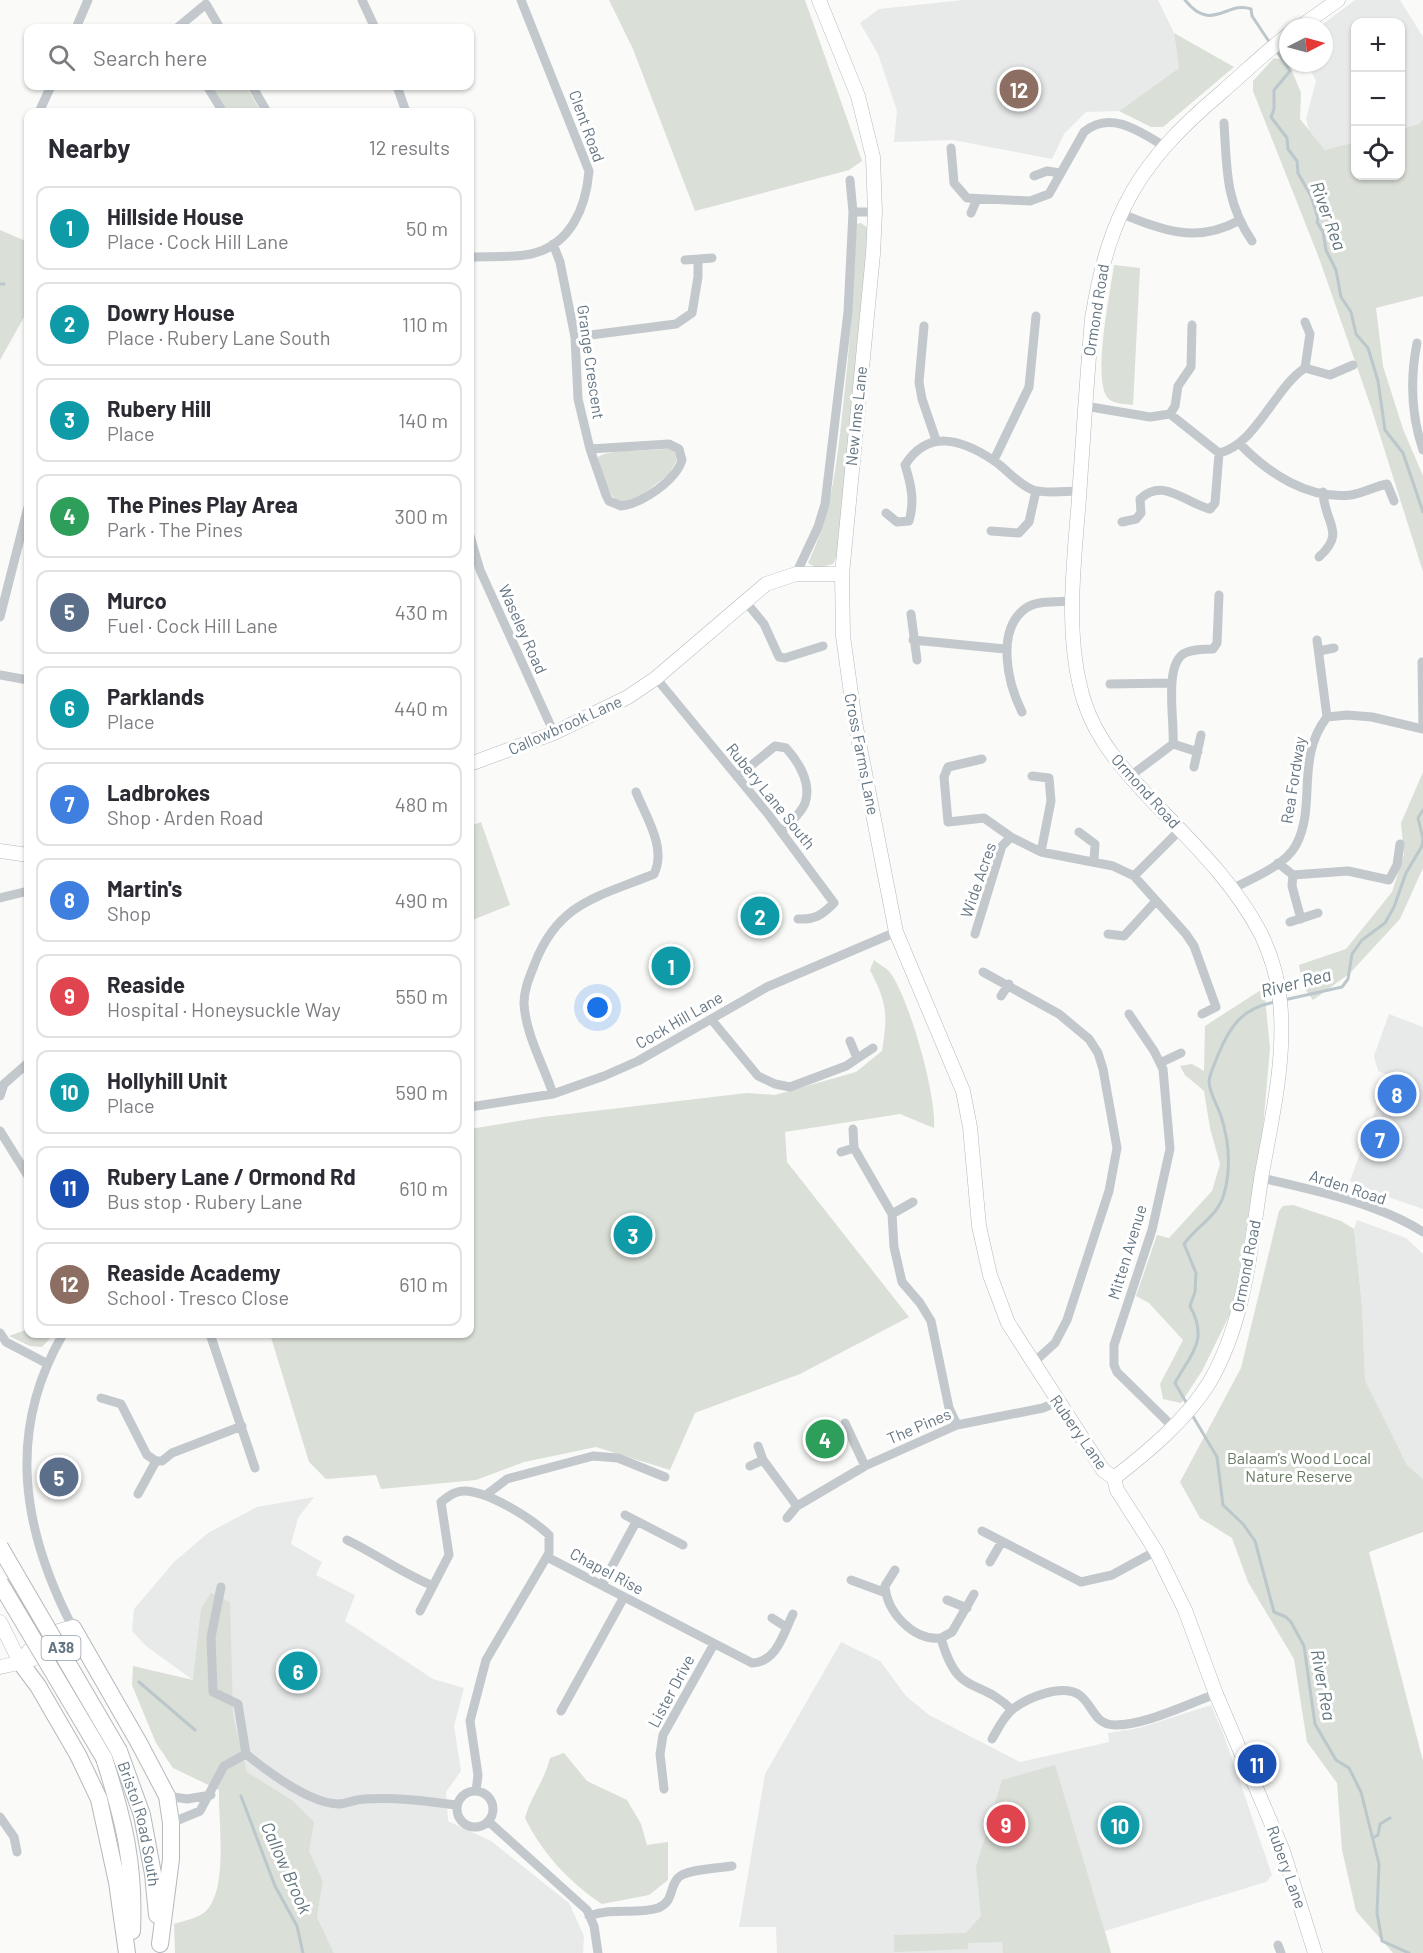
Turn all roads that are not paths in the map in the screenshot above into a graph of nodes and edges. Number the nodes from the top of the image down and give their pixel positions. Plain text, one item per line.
1 (88, 0) edge
2 (362, 0) edge
3 (521, 0) edge
4 (819, 0) edge
5 (1329, 2) edge
6 (1310, 18) edge
7 (78, 24) edge
8 (182, 24) edge
9 (218, 24) edge
10 (373, 24) edge
11 (1279, 43) edge
12 (49, 90) edge
13 (210, 90) edge
14 (254, 90) edge
15 (398, 90) edge
16 (41, 108) edge
17 (221, 108) edge
18 (265, 108) edge
19 (405, 108) edge
20 (1224, 123) dead end
21 (1164, 146) junction
22 (951, 148) dead end
23 (1060, 173) junction
24 (1034, 176) dead end
25 (850, 180) dead end
26 (977, 199) junction
27 (853, 212) junction
28 (875, 212) junction
29 (971, 213) dead end
30 (1120, 213) junction
31 (1238, 221) junction
32 (1252, 241) dead end
33 (553, 244) junction
34 (474, 257) edge
35 (712, 258) dead end
36 (685, 260) dead end
37 (698, 260) junction
38 (1036, 316) dead end
39 (1305, 322) dead end
40 (1192, 325) dead end
41 (924, 326) dead end
42 (575, 337) junction
43 (1417, 343) dead end
44 (1353, 365) dead end
45 (1305, 368) junction
46 (1085, 406) junction
47 (1170, 414) junction
48 (936, 440) junction
49 (1240, 444) junction
50 (590, 449) junction
51 (1423, 450) edge
52 (1219, 453) junction
53 (994, 460) junction
54 (1080, 490) junction
55 (1036, 491) junction
56 (1323, 492) junction
57 (1394, 501) dead end
58 (886, 513) dead end
59 (1122, 522) dead end
60 (24, 523) edge
61 (991, 531) dead end
62 (474, 550) edge
63 (1319, 557) dead end
64 (480, 570) junction
65 (474, 572) edge
66 (796, 574) junction
67 (842, 574) junction
68 (1219, 596) dead end
69 (745, 601) junction
70 (1072, 601) junction
71 (910, 614) dead end
72 (0, 617) edge
73 (913, 640) junction
74 (1317, 640) dead end
75 (823, 646) dead end
76 (1334, 648) dead end
77 (1005, 649) junction
78 (1319, 651) junction
79 (917, 660) dead end
80 (1422, 663) edge
81 (0, 675) edge
82 (656, 678) junction
83 (24, 679) edge
84 (1170, 683) junction
85 (1110, 684) dead end
86 (1022, 712) dead end
87 (1327, 717) junction
88 (1423, 729) edge
89 (554, 733) junction
90 (1201, 735) dead end
91 (1173, 744) junction
92 (1198, 752) junction
93 (982, 759) dead end
94 (474, 763) edge
95 (1194, 768) dead end
96 (1032, 776) dead end
97 (737, 777) junction
98 (1129, 777) junction
99 (636, 792) dead end
100 (1180, 830) junction
101 (781, 832) junction
102 (1079, 832) dead end
103 (1011, 837) junction
104 (1400, 844) dead end
105 (0, 851) edge
106 (1041, 852) junction
107 (24, 854) edge
108 (1094, 861) junction
109 (1278, 863) junction
110 (1293, 874) junction
111 (1134, 876) junction
112 (1233, 889) junction
113 (24, 892) edge
114 (0, 898) edge
115 (1156, 901) junction
116 (1318, 913) dead end
117 (798, 919) dead end
118 (1301, 919) junction
119 (1290, 922) dead end
120 (896, 932) junction
121 (975, 934) dead end
122 (1108, 934) dead end
123 (982, 972) dead end
124 (1009, 984) junction
125 (1001, 996) dead end
126 (1128, 1014) dead end
127 (1202, 1014) dead end
128 (711, 1019) junction
129 (850, 1041) dead end
130 (873, 1048) dead end
131 (1181, 1053) dead end
132 (857, 1058) junction
133 (1160, 1063) junction
134 (24, 1066) edge
135 (553, 1094) junction
136 (0, 1096) edge
137 (474, 1106) edge
138 (853, 1129) dead end
139 (0, 1131) edge
140 (854, 1148) junction
141 (841, 1152) dead end
142 (24, 1170) edge
143 (1262, 1178) junction
144 (913, 1202) dead end
145 (892, 1214) junction
146 (1423, 1232) edge
147 (0, 1333) edge
148 (61, 1338) edge
149 (211, 1338) edge
150 (3, 1345) edge
151 (46, 1363) junction
152 (1033, 1364) junction
153 (101, 1398) dead end
154 (1057, 1402) junction
155 (845, 1424) dead end
156 (957, 1425) junction
157 (242, 1426) junction
158 (1173, 1427) junction
159 (758, 1446) dead end
160 (763, 1460) junction
161 (156, 1461) junction
162 (750, 1466) dead end
163 (865, 1466) junction
164 (255, 1468) dead end
165 (665, 1477) dead end
166 (1114, 1478) junction
167 (138, 1494) dead end
168 (486, 1495) junction
169 (797, 1506) junction
170 (624, 1515) dead end
171 (787, 1518) dead end
172 (636, 1522) junction
173 (982, 1531) dead end
174 (347, 1540) dead end
175 (1001, 1543) junction
176 (683, 1545) dead end
177 (0, 1548) edge
178 (1156, 1551) junction
179 (547, 1557) junction
180 (990, 1562) dead end
181 (895, 1570) dead end
182 (851, 1580) dead end
183 (0, 1583) edge
184 (432, 1585) junction
185 (602, 1585) junction
186 (221, 1587) dead end
187 (886, 1593) junction
188 (974, 1594) dead end
189 (624, 1597) junction
190 (947, 1600) dead end
191 (967, 1608) junction
192 (420, 1611) dead end
193 (792, 1614) dead end
194 (772, 1618) dead end
195 (0, 1623) edge
196 (786, 1627) junction
197 (73, 1628) junction
198 (941, 1638) junction
199 (714, 1644) junction
200 (20, 1662) junction
201 (0, 1667) edge
202 (1216, 1694) junction
203 (1012, 1710) junction
204 (561, 1711) dead end
205 (992, 1740) dead end
206 (111, 1754) junction
207 (246, 1754) junction
208 (664, 1789) dead end
209 (476, 1791) junction
210 (211, 1795) junction
211 (166, 1796) junction
212 (456, 1805) junction
213 (0, 1817) edge
214 (489, 1821) junction
215 (171, 1823) junction
216 (17, 1852) dead end
217 (732, 1866) dead end
218 (590, 1916) junction
219 (160, 1949) edge
220 (129, 1953) edge
221 (598, 1953) edge
222 (1315, 1953) edge

1 - 7 street
2 - 10 street
3 - 33 street, Clent Road
4 - 28 street, New Inns Lane
5 - 6 street
8 - 9 street
11 - 21 street, Ormond Road
12 - 16 street
13 - 17 street
14 - 18 street
15 - 19 street
20 - 31 street
21 - 23 street
21 - 30 street, Ormond Road
22 - 26 street
23 - 24 street
23 - 26 street
25 - 27 street, New Inns Lane
26 - 29 street
27 - 28 street
27 - 66 street, New Inns Lane
28 - 67 street, New Inns Lane
30 - 31 street
30 - 46 street, Ormond Road
31 - 32 street
33 - 34 street, Clent Road
33 - 42 street, Grange Crescent
35 - 37 street
36 - 37 street
37 - 42 street
38 - 53 street
39 - 45 street
40 - 47 street
41 - 48 street
42 - 50 street, Grange Crescent
43 - 51 street
44 - 45 street
45 - 49 street
46 - 47 street
46 - 54 street, Ormond Road
47 - 52 street
48 - 53 street
48 - 58 street
49 - 52 street
49 - 56 street
50 - 50 street, Grange Crescent
52 - 59 street
53 - 55 street
54 - 55 street
54 - 70 street, Ormond Road
55 - 61 street
56 - 57 street
56 - 63 street
60 - 72 street
62 - 64 street, Waseley Road
64 - 65 street
64 - 89 street, Waseley Road
66 - 67 street
66 - 69 street
67 - 120 street, Cross Farms Lane
68 - 84 street
69 - 75 street
69 - 82 street
70 - 77 street
70 - 98 street, Ormond Road
71 - 73 street
73 - 77 street
73 - 79 street
74 - 78 street
76 - 78 street
77 - 86 street
78 - 87 street
80 - 88 street
81 - 83 street
82 - 89 street, Callowbrook Lane
82 - 97 street, Rubery Lane South
84 - 85 street
84 - 91 street
87 - 88 street
87 - 109 street, Rea Fordway
89 - 94 street, Callowbrook Lane
90 - 92 street
91 - 92 street
91 - 98 street
92 - 95 street
93 - 103 street, Wide Acres
96 - 106 street
97 - 101 street, Rubery Lane South
97 - 101 street
98 - 100 street, Ormond Road
99 - 135 street
100 - 111 street
100 - 112 street, Ormond Road
101 - 117 street, Rubery Lane South
102 - 108 street
103 - 106 street, Wide Acres
103 - 121 street, Wide Acres
104 - 110 street
105 - 107 street
106 - 108 street, Wide Acres
108 - 111 street, Wide Acres
109 - 110 street
109 - 112 street, Rea Fordway
110 - 118 street
111 - 115 street
112 - 143 street, Ormond Road
113 - 114 street
115 - 122 street
115 - 127 street
116 - 118 street
118 - 119 street
120 - 128 street, Cock Hill Lane
120 - 152 street, Rubery Lane
123 - 124 street
124 - 125 street
124 - 152 street
126 - 133 street, Mitten Avenue
128 - 132 street
128 - 135 street, Cock Hill Lane
129 - 132 street
130 - 132 street
131 - 133 street
133 - 158 street, Mitten Avenue
134 - 136 street
135 - 137 street, Cock Hill Lane
138 - 140 street
139 - 142 street
140 - 141 street
140 - 145 street
143 - 146 street, Arden Road
143 - 158 street, Ormond Road
144 - 145 street
145 - 156 street
147 - 150 street
148 - 151 street
149 - 157 street
150 - 151 street
151 - 197 street
152 - 154 street, Rubery Lane
153 - 161 street
154 - 156 street, The Pines
154 - 166 street, Rubery Lane
155 - 163 street
156 - 163 street, The Pines
157 - 161 street
157 - 164 street
158 - 166 street, Ormond Road
159 - 160 street
160 - 162 street
160 - 169 street
161 - 167 street
163 - 169 street, The Pines
165 - 168 street
166 - 178 street, Rubery Lane
168 - 179 street
168 - 184 street
169 - 171 street, The Pines
170 - 172 street
172 - 176 street
172 - 185 street
173 - 175 street
174 - 184 street
175 - 178 street
175 - 180 street
177 - 206 highway, Bristol Road South / A38, bridge
178 - 202 street, Rubery Lane
179 - 185 street, Chapel Rise
179 - 209 street, Chapel Rise
181 - 187 street
182 - 187 street
183 - 206 highway, Bristol Road South / A38, bridge
184 - 192 street
185 - 189 street, Chapel Rise
186 - 207 street
187 - 198 street
188 - 191 street
189 - 199 street, Chapel Rise
189 - 204 street
190 - 191 street
191 - 198 street
193 - 196 street, Chapel Rise
194 - 196 street
195 - 200 street
196 - 199 street, Chapel Rise
197 - 200 street
197 - 211 highway
198 - 203 street
199 - 208 street, Lister Drive
200 - 201 street
200 - 220 highway
202 - 203 street
202 - 222 street, Rubery Lane
203 - 205 street
206 - 219 highway, Bristol Road South / A38
206 - 220 highway, Bristol Road South / A38
207 - 210 street
207 - 212 street
209 - 212 street
209 - 214 street
210 - 211 street
210 - 215 street
211 - 215 highway
212 - 214 street
213 - 216 street
214 - 218 street
215 - 219 highway
217 - 218 street
218 - 221 street

